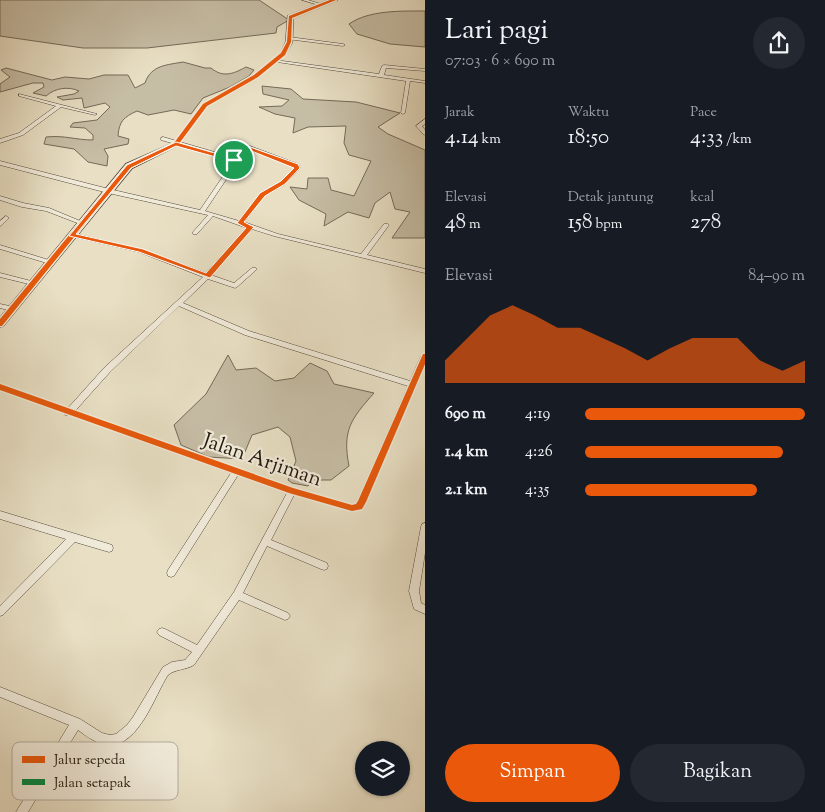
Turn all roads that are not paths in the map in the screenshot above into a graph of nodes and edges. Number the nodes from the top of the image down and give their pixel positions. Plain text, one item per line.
1 (304, 0) edge
2 (334, 0) edge
3 (322, 5) junction
4 (289, 38) junction
5 (343, 45) dead end
6 (276, 61) junction
7 (425, 70) edge
8 (381, 76) junction
9 (408, 80) junction
10 (425, 82) edge
11 (21, 96) dead end
12 (60, 105) junction
13 (403, 113) dead end
14 (95, 114) dead end
15 (425, 121) edge
16 (425, 133) edge
17 (163, 139) dead end
18 (0, 141) edge
19 (176, 144) junction
20 (234, 160) junction
21 (0, 163) edge
22 (108, 191) junction
23 (0, 198) edge
24 (202, 211) junction
25 (212, 214) junction
26 (6, 218) dead end
27 (82, 223) junction
28 (240, 223) junction
29 (0, 224) edge
30 (386, 225) dead end
31 (250, 227) junction
32 (196, 233) dead end
33 (72, 235) junction
34 (0, 247) edge
35 (363, 256) junction
36 (50, 262) junction
37 (254, 269) dead end
38 (425, 271) edge
39 (0, 274) edge
40 (207, 276) junction
41 (33, 283) junction
42 (178, 303) junction
43 (0, 306) edge
44 (12, 309) junction
45 (0, 324) edge
46 (425, 356) edge
47 (412, 384) junction
48 (0, 387) edge
49 (68, 412) junction
50 (236, 472) junction
51 (292, 491) junction
52 (0, 515) edge
53 (425, 527) edge
54 (73, 538) junction
55 (266, 541) junction
56 (108, 548) dead end
57 (324, 566) dead end
58 (171, 573) dead end
59 (237, 595) junction
60 (425, 610) edge
61 (0, 612) edge
62 (285, 616) dead end
63 (162, 632) dead end
64 (198, 650) junction
65 (0, 692) edge
66 (76, 723) junction
67 (64, 742) edge
68 (29, 800) edge
69 (22, 812) edge

1 - 3 street
2 - 3 street
3 - 4 street
4 - 5 street
4 - 6 street
6 - 8 street
6 - 19 street
7 - 8 street
8 - 9 street
9 - 10 street
9 - 13 street
11 - 12 street
12 - 14 street
12 - 18 street
15 - 16 street
17 - 19 street
19 - 20 street
19 - 22 street
20 - 24 street
20 - 28 street
21 - 22 street
22 - 24 street
22 - 27 street
23 - 27 street
24 - 25 street
25 - 28 street
25 - 32 street
26 - 29 street
27 - 33 street
28 - 31 street
30 - 35 street
31 - 35 street
31 - 40 street
33 - 36 street
33 - 40 street
34 - 36 street
35 - 38 street
36 - 41 street
37 - 40 street
39 - 41 street
40 - 42 street
41 - 44 street
42 - 47 street
42 - 49 street
43 - 44 street
44 - 45 street
46 - 47 street, Jalan Arjiman
47 - 51 street, Jalan Arjiman
48 - 49 street, Jalan Arjiman
49 - 50 street, Jalan Arjiman
50 - 51 street, Jalan Arjiman
50 - 58 street
51 - 55 street
52 - 54 street
53 - 60 street
54 - 56 street
54 - 61 street
55 - 57 street
55 - 59 street
59 - 62 street
59 - 64 street
63 - 64 street
64 - 66 street
65 - 66 street
66 - 67 street
68 - 69 street

